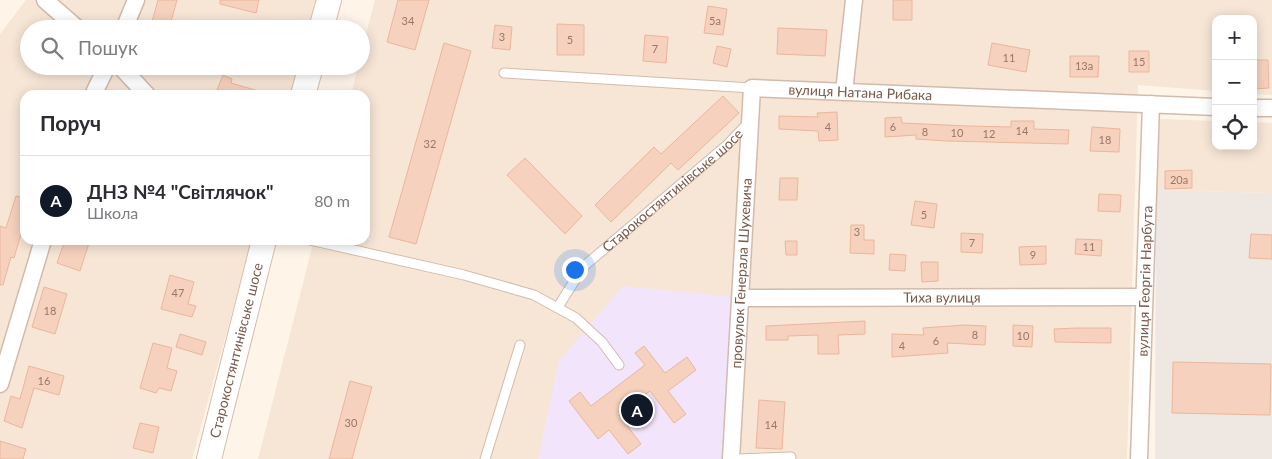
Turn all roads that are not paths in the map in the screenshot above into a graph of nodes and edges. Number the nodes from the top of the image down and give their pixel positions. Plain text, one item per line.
1 (45, 0) edge
2 (136, 0) edge
3 (329, 0) edge
4 (854, 0) edge
5 (68, 20) edge
6 (128, 20) edge
7 (323, 20) edge
8 (504, 73) dead end
9 (103, 75) edge
10 (128, 75) edge
11 (309, 75) edge
12 (752, 88) junction
13 (95, 90) edge
14 (142, 90) edge
15 (304, 90) edge
16 (844, 92) junction
17 (1151, 104) junction
18 (1212, 107) edge
19 (1257, 108) edge
20 (1272, 108) edge
21 (750, 121) junction
22 (41, 245) edge
23 (263, 245) edge
24 (331, 245) edge
25 (1143, 296) junction
26 (741, 298) junction
27 (558, 307) junction
28 (520, 345) dead end
29 (619, 365) dead end
30 (0, 384) edge
31 (791, 457) dead end
32 (208, 459) edge
33 (485, 459) edge
34 (732, 459) edge
35 (737, 459) edge
36 (1139, 459) edge

1 - 5 street
2 - 6 street
3 - 7 main road
4 - 16 street
8 - 12 lane, вулиця Натана Рибака
9 - 13 street
10 - 14 street
11 - 15 main road
12 - 16 street, вулиця Натана Рибака
12 - 21 street, провулок Генерала Шухевича
16 - 17 street, вулиця Натана Рибака
17 - 18 street, вулиця Натана Рибака
17 - 25 street, вулиця Георгія Нарбута
19 - 20 street
21 - 26 street, провулок Генерала Шухевича
21 - 27 lane, Старокостянтинівське шосе
22 - 30 street
23 - 32 main road, Старокостянтинівське шосе
24 - 27 lane
25 - 26 street, Тиха вулиця
25 - 36 street, вулиця Георгія Нарбута
26 - 34 street, провулок Генерала Шухевича
27 - 29 lane
28 - 33 lane
31 - 35 lane

